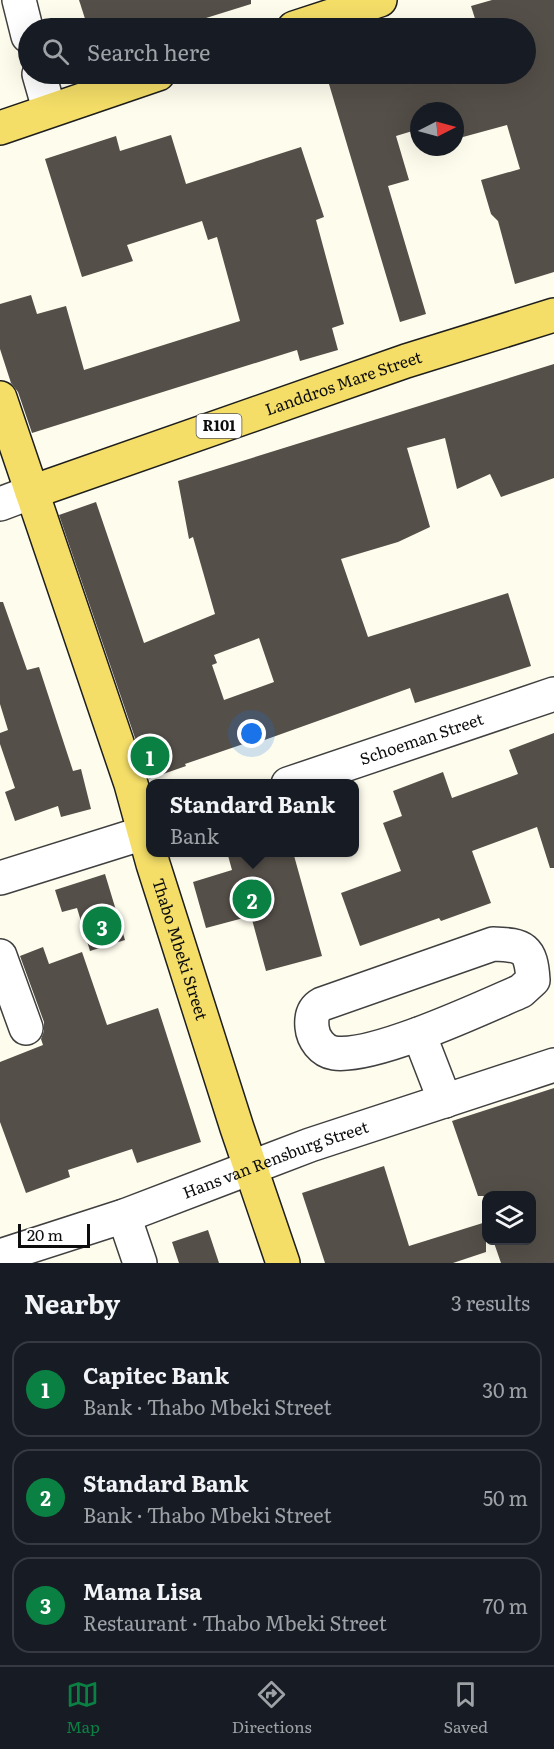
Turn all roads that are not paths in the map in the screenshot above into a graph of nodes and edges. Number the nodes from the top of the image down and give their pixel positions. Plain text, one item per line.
1 (19, 0) edge
2 (380, 0) edge
3 (24, 18) edge
4 (325, 18) edge
5 (42, 84) edge
6 (128, 84) edge
7 (49, 110) junction
8 (0, 128) edge
9 (554, 315) edge
10 (0, 398) edge
11 (32, 492) junction
12 (0, 504) edge
13 (554, 694) edge
14 (300, 779) edge
15 (146, 829) edge
16 (146, 832) edge
17 (155, 857) edge
18 (0, 878) edge
19 (0, 956) edge
20 (26, 1028) dead end
21 (419, 1034) junction
22 (554, 1065) edge
23 (445, 1101) junction
24 (251, 1166) junction
25 (124, 1216) junction
26 (0, 1256) edge
27 (140, 1263) edge
28 (284, 1263) edge

1 - 3 street
2 - 4 main road
5 - 7 street
6 - 7 main road
7 - 8 main road
9 - 11 main road, Landdros Mare Street / R101
10 - 11 main road, Thabo Mbeki Street
11 - 12 street, Landdros Mare Street
11 - 15 main road, Thabo Mbeki Street
13 - 14 street, Schoeman Street
16 - 18 street
17 - 24 main road, Thabo Mbeki Street
19 - 20 street
21 - 21 street
21 - 23 street
22 - 23 street, Hans van Rensburg Street
23 - 24 street, Hans van Rensburg Street
24 - 25 street, Hans van Rensburg Street
24 - 28 main road, Thabo Mbeki Street
25 - 26 street, Hans van Rensburg Street
25 - 27 street

